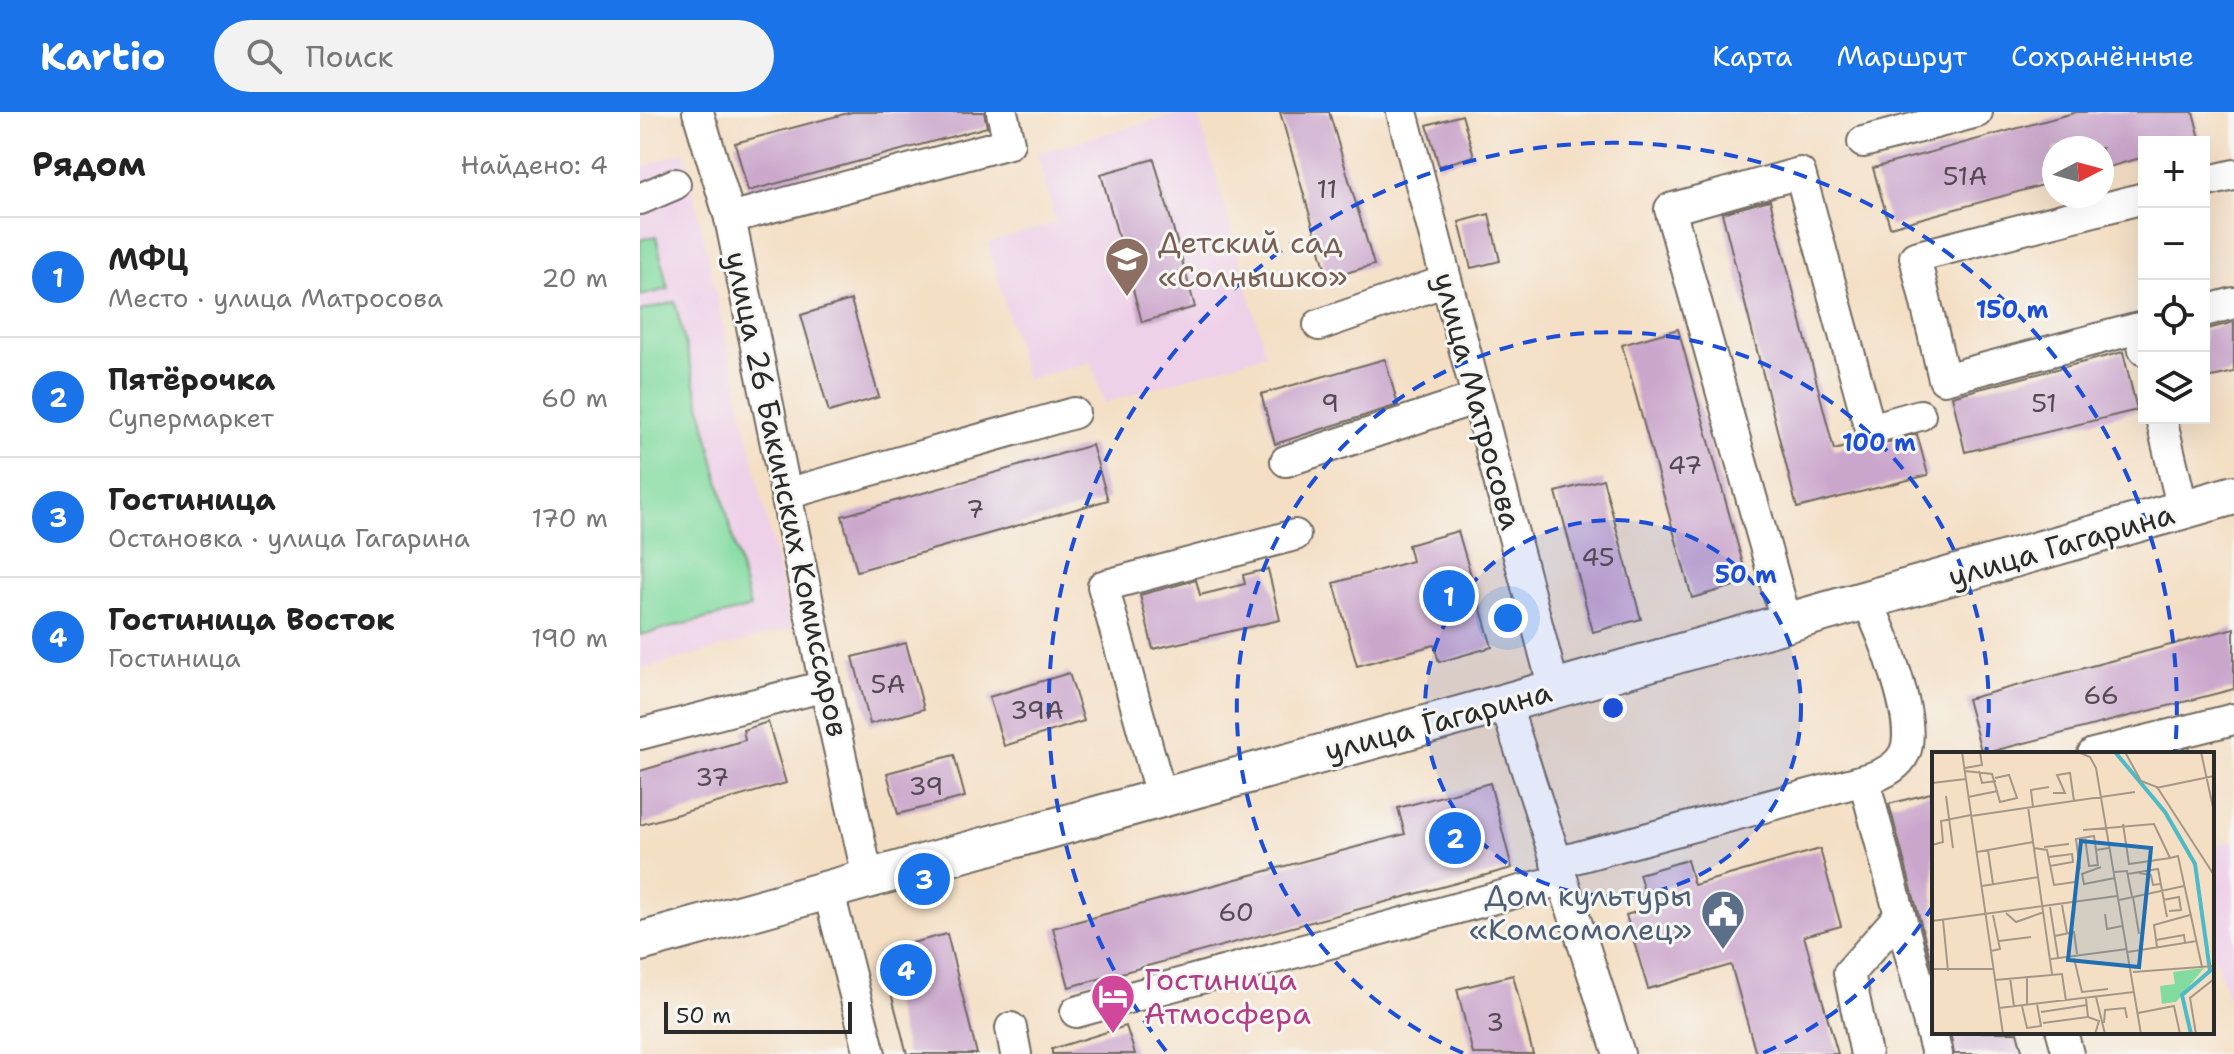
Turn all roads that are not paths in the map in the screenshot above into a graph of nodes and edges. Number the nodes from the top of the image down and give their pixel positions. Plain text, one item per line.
1 (698, 112) edge
2 (1002, 112) edge
3 (1402, 112) edge
4 (1977, 112) edge
5 (1863, 142) dead end
6 (2234, 175) edge
7 (2210, 181) edge
8 (675, 184) dead end
9 (640, 199) edge
10 (2138, 200) edge
11 (730, 218) junction
12 (1446, 281) junction
13 (2234, 303) edge
14 (2210, 309) edge
15 (1319, 325) dead end
16 (2138, 336) edge
17 (1477, 398) junction
18 (1074, 413) dead end
19 (1920, 415) dead end
20 (2162, 424) edge
21 (1286, 461) dead end
22 (786, 494) junction
23 (2234, 495) edge
24 (2183, 510) junction
25 (1295, 535) dead end
26 (1867, 601) junction
27 (1787, 624) junction
28 (825, 686) junction
29 (1554, 689) junction
30 (1505, 703) junction
31 (2234, 719) edge
32 (640, 734) edge
33 (2101, 752) edge
34 (1864, 780) junction
35 (1161, 796) junction
36 (1559, 872) junction
37 (868, 878) junction
38 (828, 889) junction
39 (1900, 915) junction
40 (640, 942) edge
41 (1076, 1012) dead end
42 (2063, 1034) edge
43 (870, 1054) edge
44 (1619, 1054) edge
45 (1866, 1054) edge
46 (1937, 1054) edge
47 (2068, 1054) edge

1 - 11 street, улица 26 Бакинских Комиссаров
2 - 11 street
3 - 12 street, улица Матросова
4 - 5 street
6 - 7 street
8 - 9 street
10 - 16 street
11 - 22 street, улица 26 Бакинских Комиссаров
12 - 15 street
12 - 17 street, улица Матросова
13 - 14 street
17 - 21 street
17 - 29 street, улица Матросова
18 - 22 street
19 - 27 street
20 - 24 street
22 - 28 street, улица 26 Бакинских Комиссаров
23 - 24 main road, улица Гагарина
24 - 26 main road, улица Гагарина
25 - 35 street
26 - 27 main road, улица Гагарина
26 - 34 street
27 - 29 main road, улица Гагарина
28 - 32 street
28 - 37 street, улица 26 Бакинских Комиссаров
29 - 30 main road, улица Гагарина
30 - 35 main road, улица Гагарина
30 - 36 street
31 - 33 street
34 - 36 street
34 - 39 street
35 - 37 main road, улица Гагарина
36 - 41 street
36 - 44 street
37 - 38 main road, улица Гагарина
38 - 40 main road, улица Гагарина
38 - 43 street
39 - 45 street
39 - 46 street
42 - 47 street

